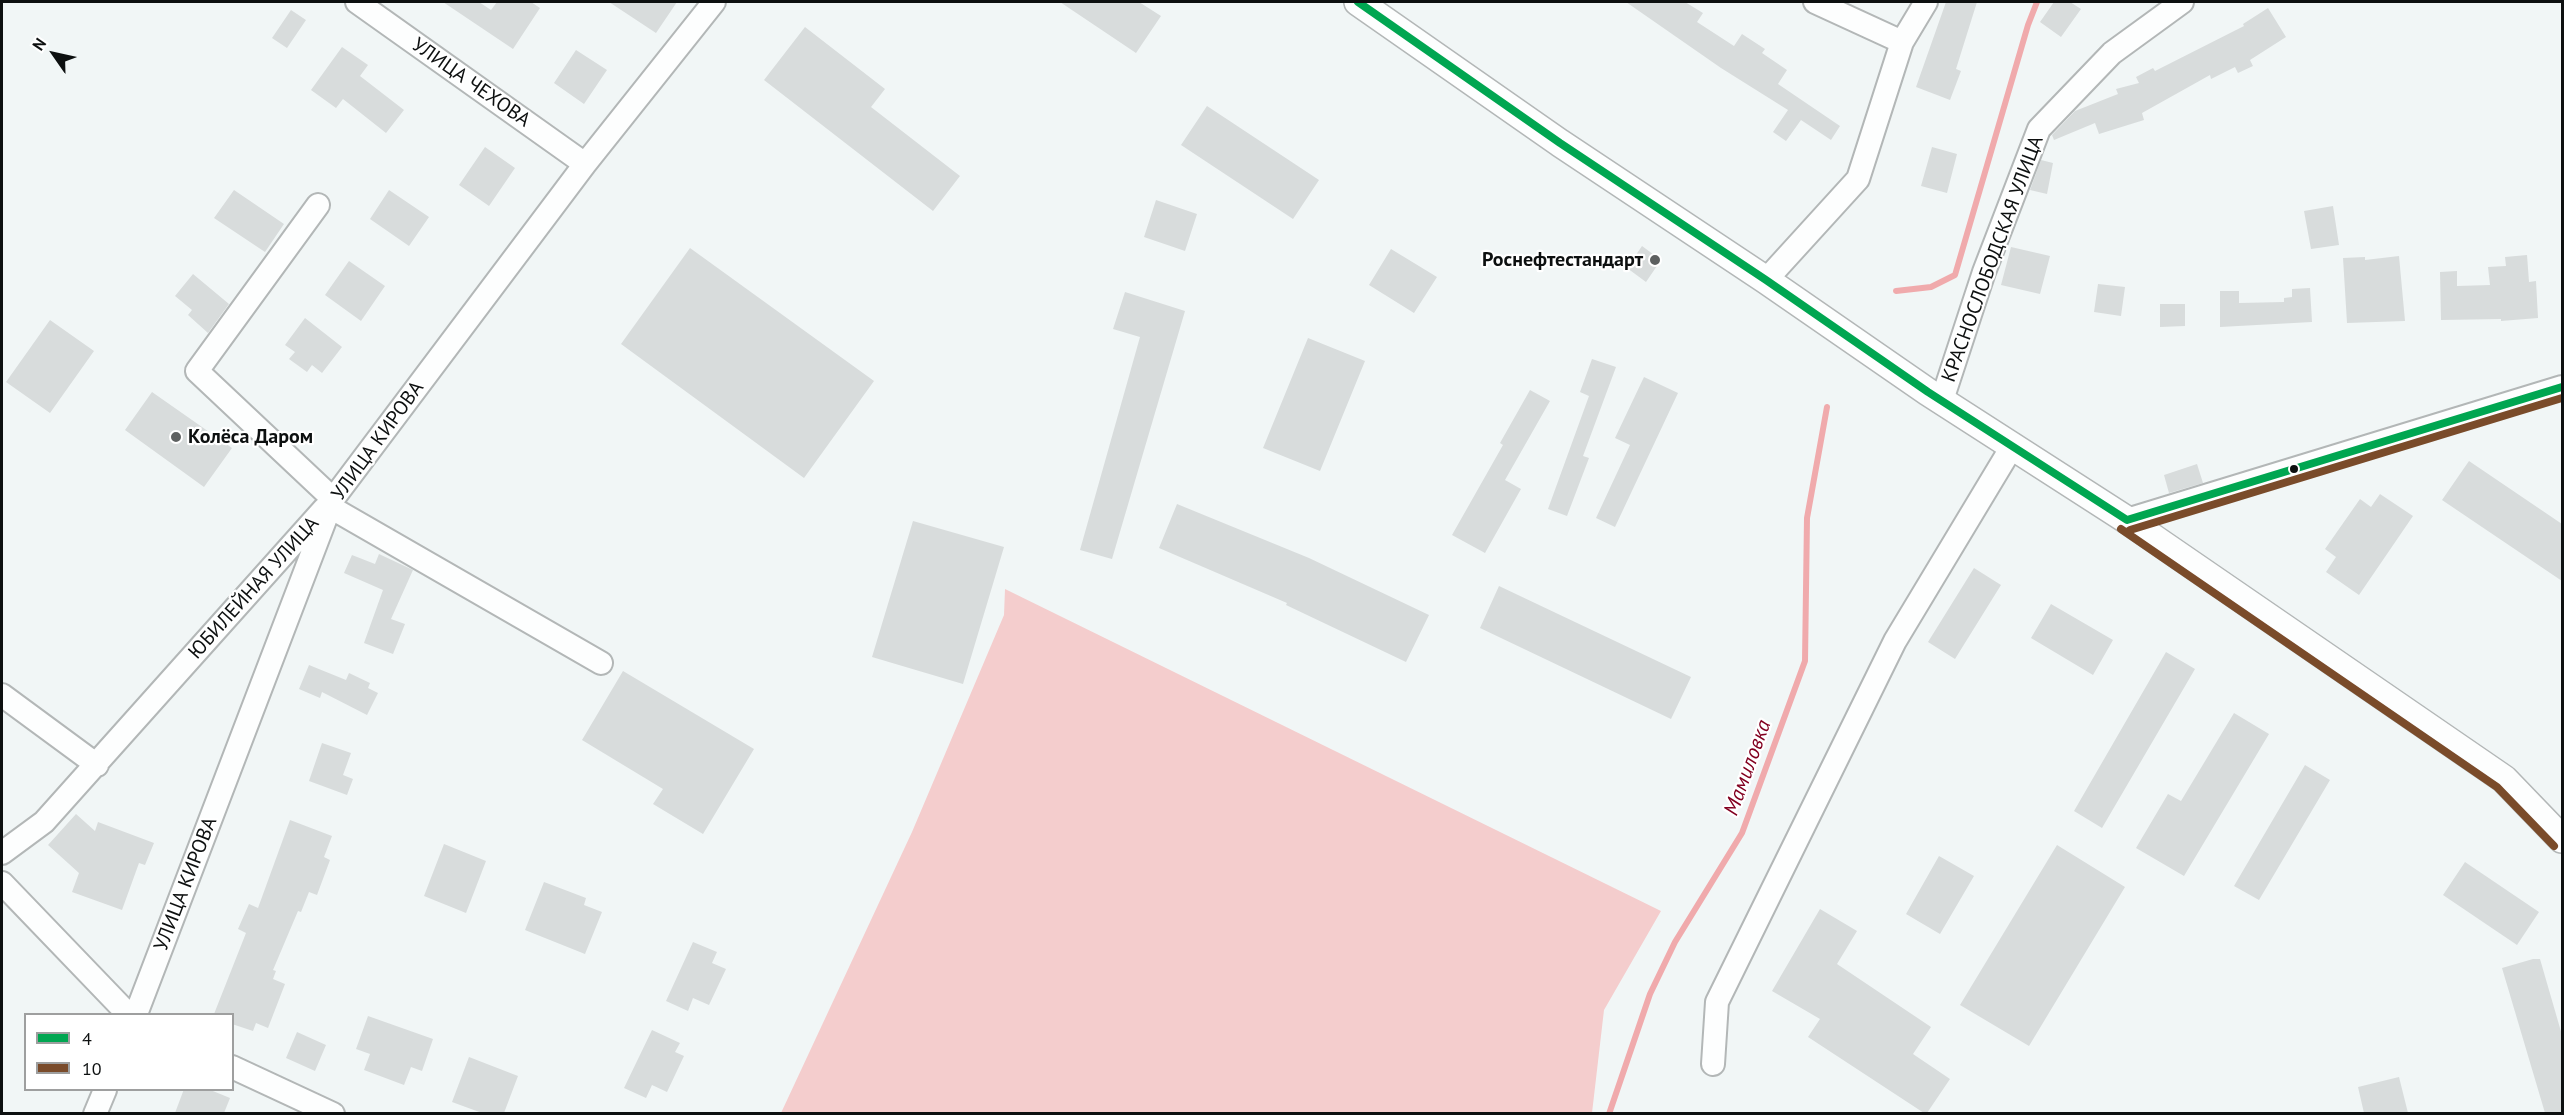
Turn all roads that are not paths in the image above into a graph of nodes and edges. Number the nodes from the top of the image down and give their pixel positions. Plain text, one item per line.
1 (357, 2) edge
2 (714, 2) edge
3 (1358, 2) edge
4 (1815, 2) edge
5 (1926, 2) edge
6 (2182, 2) edge
7 (1902, 42) junction
8 (585, 164) junction
9 (318, 205) dead end
10 (1766, 280) junction
11 (2562, 387) edge
12 (1942, 400) junction
13 (2013, 445) junction
14 (331, 503) junction
15 (2127, 520) junction
16 (601, 663) dead end
17 (2, 695) edge
18 (97, 765) junction
19 (2562, 839) edge
20 (2, 853) edge
21 (2, 883) edge
22 (127, 1013) edge
23 (136, 1013) edge
24 (1713, 1064) dead end
25 (234, 1068) edge
26 (104, 1091) edge
27 (96, 1113) edge
28 (333, 1113) edge

1 - 8 street, УЛИЦА ЧЕХОВА
2 - 8 street, УЛИЦА КИРОВА
3 - 10 street
4 - 7 street
5 - 7 street
6 - 12 street, КРАСНОСЛОБОДСКАЯ УЛИЦА
7 - 10 street
8 - 14 street, УЛИЦА КИРОВА
9 - 14 street, ЮБИЛЕЙНАЯ УЛИЦА
10 - 12 street
11 - 15 street
12 - 13 street
13 - 15 street
13 - 24 street
14 - 16 street
14 - 18 street, ЮБИЛЕЙНАЯ УЛИЦА
14 - 23 street, УЛИЦА КИРОВА
15 - 19 street
17 - 18 street
18 - 20 street, ЮБИЛЕЙНАЯ УЛИЦА
21 - 22 street
25 - 28 street
26 - 27 street

